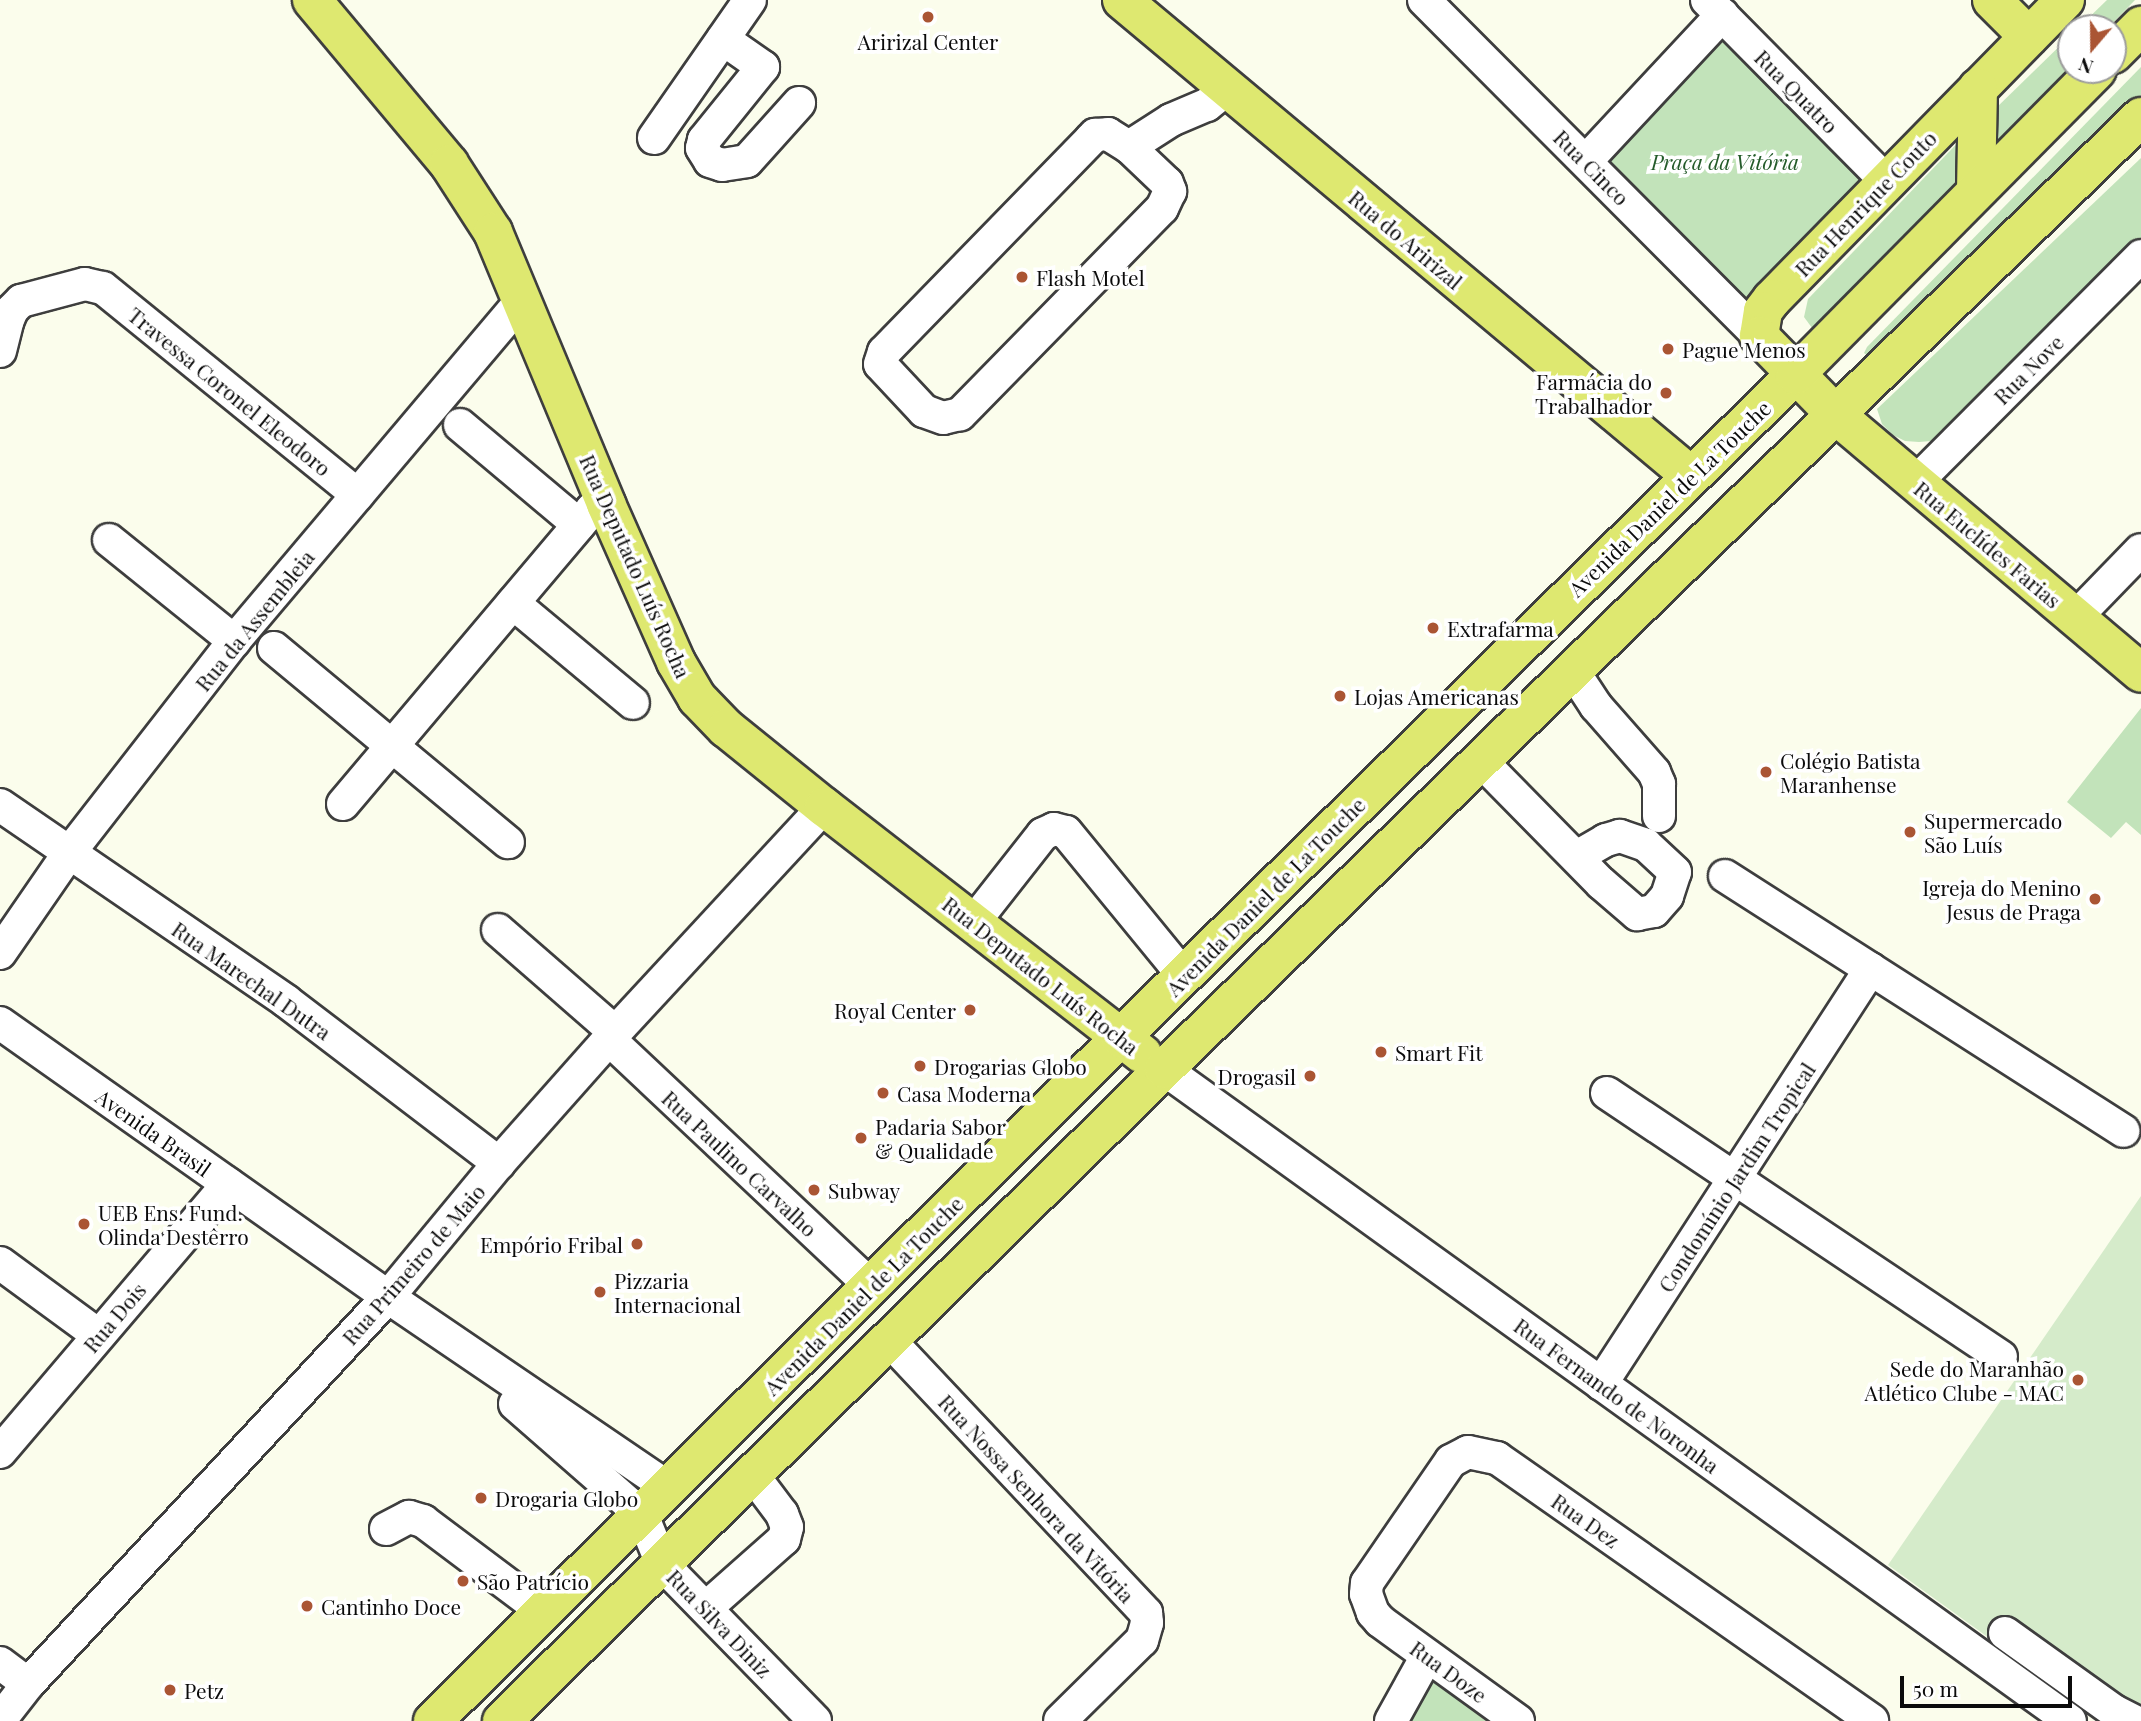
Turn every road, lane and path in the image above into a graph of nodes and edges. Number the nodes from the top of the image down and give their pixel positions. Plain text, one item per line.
1 (312, 0) edge
2 (750, 0) edge
3 (1122, 0) edge
4 (1424, 0) edge
5 (1992, 0) edge
6 (2065, 0) edge
7 (1714, 8) edge
8 (2141, 26) edge
9 (2029, 37) junction
10 (723, 39) junction
11 (2127, 40) edge
12 (2083, 84) edge
13 (1978, 88) junction
14 (1235, 96) junction
15 (799, 103) dead end
16 (2141, 117) edge
17 (654, 138) dead end
18 (1138, 154) junction
19 (1586, 161) junction
20 (1886, 181) junction
21 (1976, 191) junction
22 (2141, 256) edge
23 (522, 300) junction
24 (1759, 336) junction
25 (0, 351) edge
26 (1795, 375) junction
27 (1869, 382) junction
28 (1836, 415) junction
29 (460, 425) dead end
30 (1691, 476) junction
31 (1916, 482) junction
32 (358, 495) junction
33 (592, 514) junction
34 (109, 540) dead end
35 (2141, 550) edge
36 (513, 603) junction
37 (2076, 617) junction
38 (234, 642) junction
39 (274, 648) dead end
40 (1573, 671) junction
41 (2141, 673) edge
42 (632, 703) dead end
43 (392, 746) junction
44 (1480, 760) junction
45 (343, 804) dead end
46 (0, 805) edge
47 (824, 807) junction
48 (1659, 816) dead end
49 (508, 842) dead end
50 (69, 853) junction
51 (1577, 858) dead end
52 (1725, 876) dead end
53 (973, 923) junction
54 (498, 930) dead end
55 (0, 953) edge
56 (1871, 969) junction
57 (1184, 976) junction
58 (0, 1023) edge
59 (612, 1036) junction
60 (1120, 1038) junction
61 (1164, 1069) junction
62 (1607, 1093) dead end
63 (2123, 1131) dead end
64 (499, 1163) junction
65 (1735, 1179) junction
66 (228, 1184) junction
67 (0, 1263) edge
68 (871, 1286) junction
69 (399, 1305) junction
70 (98, 1335) junction
71 (889, 1340) junction
72 (2001, 1357) dead end
73 (1601, 1384) junction
74 (0, 1452) edge
75 (752, 1475) junction
76 (669, 1488) junction
77 (642, 1515) junction
78 (699, 1527) junction
79 (386, 1529) dead end
80 (662, 1564) junction
81 (706, 1608) junction
82 (544, 1612) junction
83 (1380, 1621) joint
84 (2006, 1633) dead end
85 (1427, 1656) junction
86 (0, 1663) edge
87 (28, 1684) junction
88 (0, 1720) edge
89 (433, 1721) edge
90 (502, 1721) edge
91 (815, 1721) edge
92 (1060, 1721) edge
93 (1391, 1721) edge
94 (1518, 1721) edge
95 (1872, 1721) edge
96 (2070, 1721) edge
97 (2134, 1721) edge

1 - 23 main road, Rua Deputado Luís Rocha
2 - 10 street
3 - 14 main road, Rua do Aririzal
4 - 19 street, Rua Cinco
5 - 9 main road
6 - 9 main road, Rua Henrique Couto
7 - 19 street
7 - 20 street, Rua Quatro
8 - 11 main road
9 - 13 main road, Rua Henrique Couto
10 - 15 street
10 - 17 street
12 - 21 main road, Avenida Daniel de La Touche
13 - 20 main road, Rua Henrique Couto
13 - 21 main road
14 - 18 street
14 - 30 main road, Rua do Aririzal
16 - 27 main road
18 - 18 street
19 - 24 street, Rua Cinco
20 - 24 main road, Rua Henrique Couto
21 - 26 main road, Avenida Daniel de La Touche
22 - 31 street, Rua Nove
23 - 32 street, Rua da Assembleia
23 - 33 main road, Rua Deputado Luís Rocha
24 - 26 main road
25 - 32 street, Travessa Coronel Eleodoro
26 - 27 main road
26 - 28 main road
26 - 30 main road, Avenida Daniel de La Touche
27 - 28 main road
28 - 31 main road, Rua Euclídes Farias
28 - 40 main road
29 - 33 street
30 - 57 main road, Avenida Daniel de La Touche
31 - 37 main road, Rua Euclídes Farias
32 - 38 street, Rua da Assembleia
33 - 36 street
33 - 47 main road, Rua Deputado Luís Rocha
34 - 38 street
35 - 37 street
36 - 42 street
36 - 43 street
37 - 41 main road, Rua Euclídes Farias
38 - 50 street, Rua da Assembleia
39 - 43 street
40 - 44 main road
40 - 48 street
43 - 45 street
43 - 49 street
44 - 51 street
44 - 61 main road
46 - 50 street, Rua Marechal Dutra
47 - 53 main road, Rua Deputado Luís Rocha
47 - 59 street, Rua Primeiro de Maio
50 - 55 street, Rua da Assembleia
50 - 64 street, Rua Marechal Dutra
52 - 56 street
53 - 57 street
53 - 60 main road, Rua Deputado Luís Rocha
54 - 59 street, Rua Paulino Carvalho
56 - 63 street
56 - 65 street, Condomínio Jardim Tropical
57 - 60 main road, Avenida Daniel de La Touche
58 - 66 street, Avenida Brasil
59 - 64 street, Rua Primeiro de Maio
59 - 68 street, Rua Paulino Carvalho
60 - 61 main road, Rua Deputado Luís Rocha
60 - 68 main road, Avenida Daniel de La Touche
61 - 71 main road
61 - 73 street, Rua Fernando de Noronha
62 - 65 street
64 - 69 street, Rua Primeiro de Maio
65 - 72 street
65 - 73 street, Condomínio Jardim Tropical
66 - 69 street, Avenida Brasil
66 - 70 street, Rua Dois
67 - 70 street
68 - 76 main road, Avenida Daniel de La Touche
69 - 76 street, Avenida Brasil
69 - 77 street, Avenida Brasil
69 - 87 street, Rua Primeiro de Maio
70 - 74 street, Rua Dois
71 - 75 main road
71 - 92 street, Rua Nossa Senhora da Vitória
73 - 96 street, Rua Fernando de Noronha
75 - 78 main road
75 - 81 street
76 - 77 main road, Avenida Daniel de La Touche
77 - 78 main road
77 - 80 street, Rua Silva Diniz
77 - 82 main road, Avenida Daniel de La Touche
78 - 80 main road
79 - 82 street
80 - 81 street, Rua Silva Diniz
80 - 90 main road
81 - 91 street, Rua Silva Diniz
82 - 89 main road, Avenida Daniel de La Touche
83 - 85 street, Rua Doze
83 - 95 street, Rua Dez
84 - 97 street
85 - 93 street
85 - 94 street, Rua Doze
86 - 87 street
87 - 88 street, Rua Primeiro de Maio

